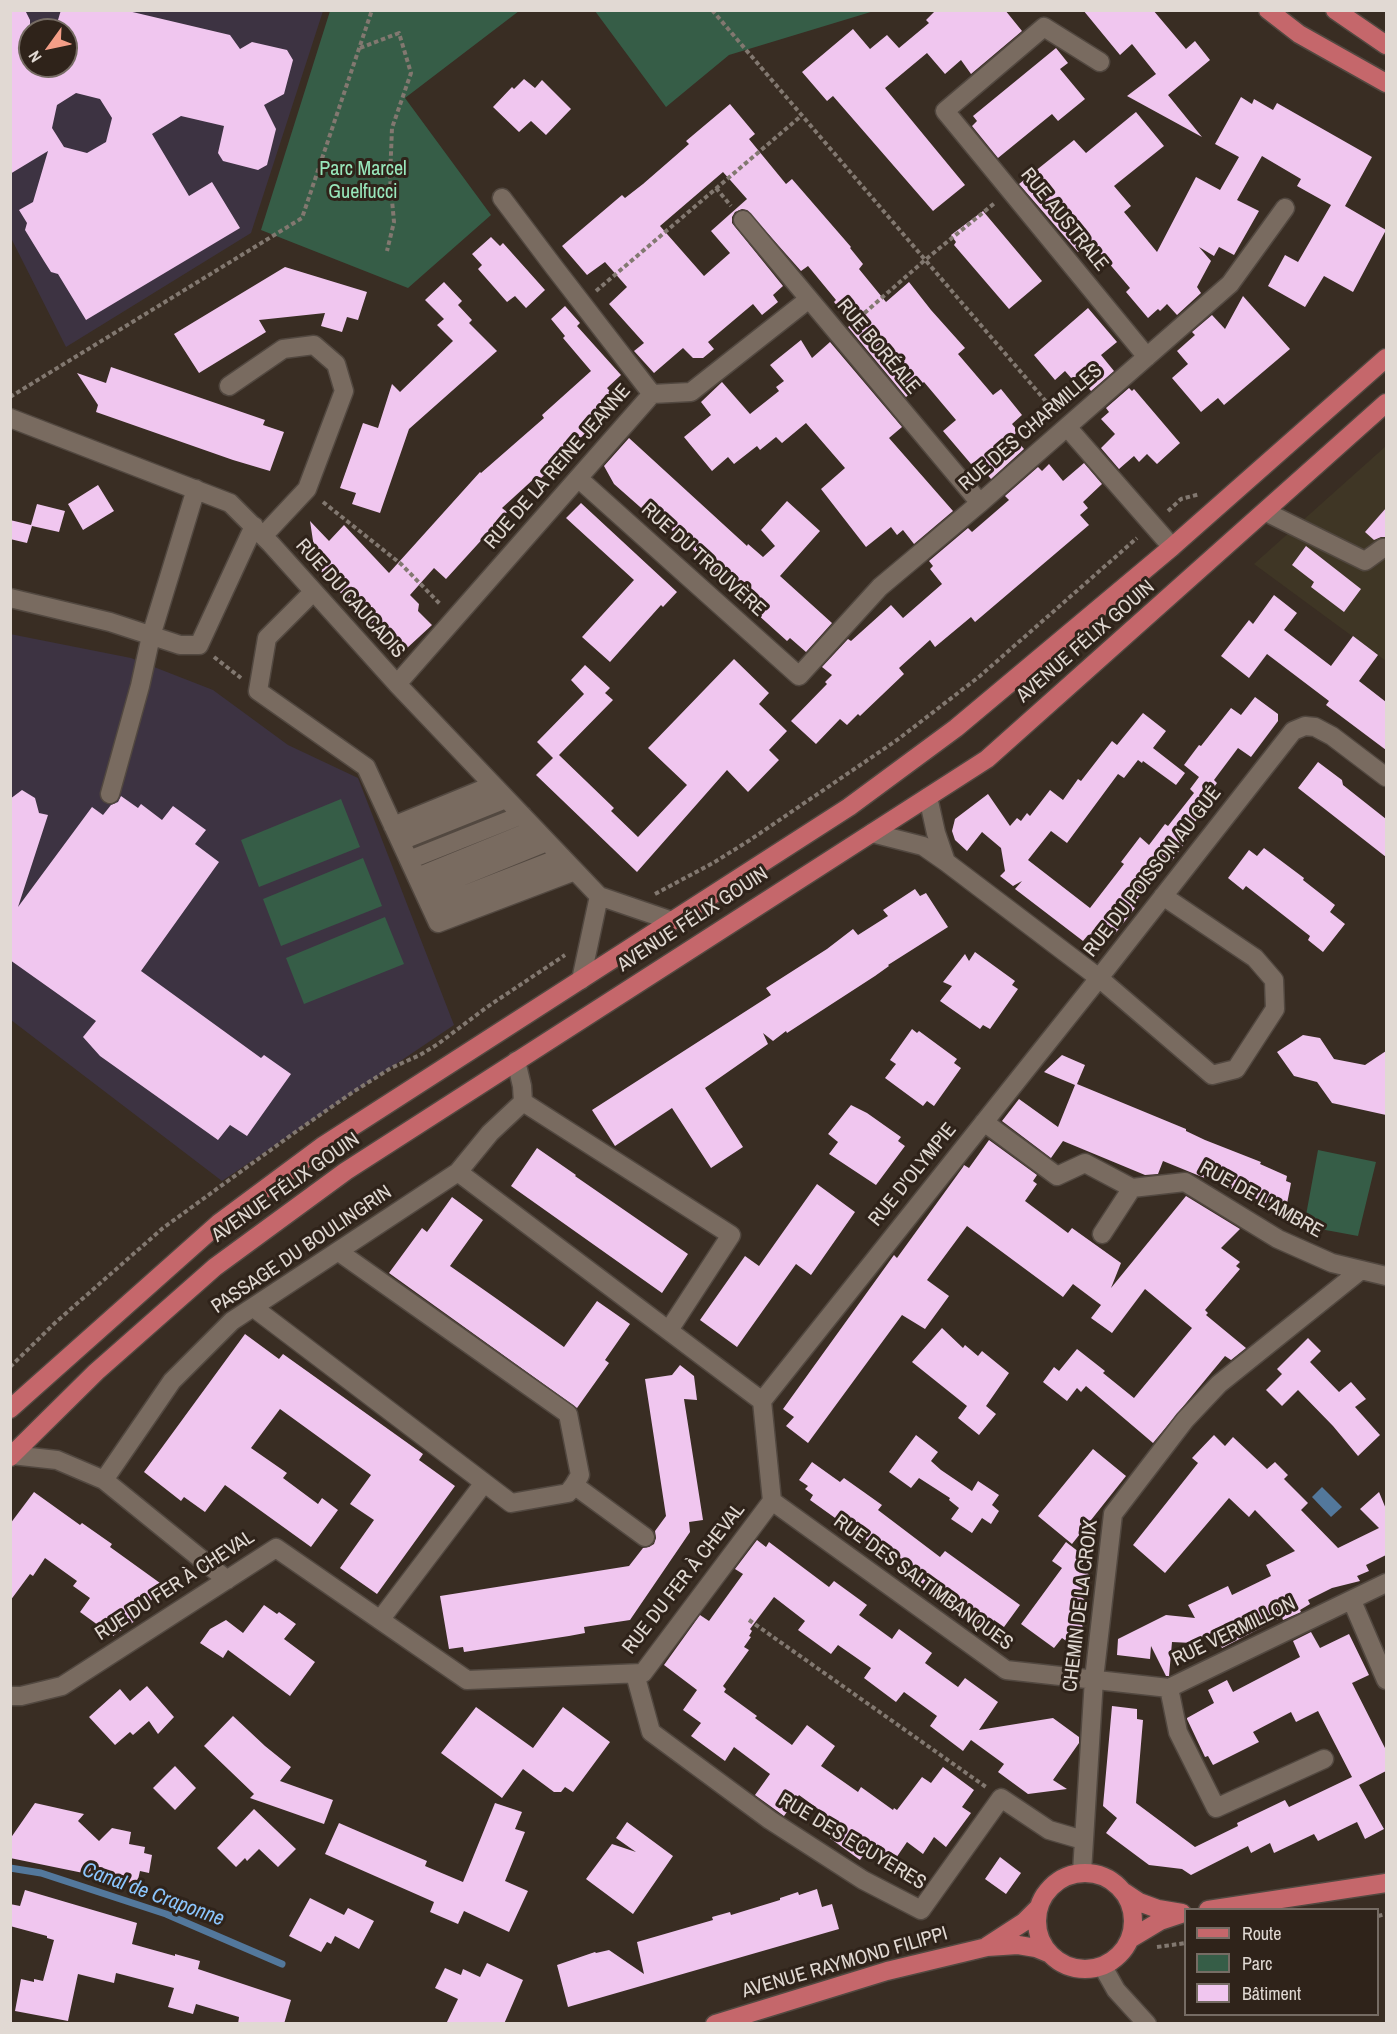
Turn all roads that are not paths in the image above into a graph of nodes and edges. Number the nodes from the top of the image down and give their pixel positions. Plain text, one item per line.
1 (1268, 10) edge
2 (1335, 10) edge
3 (1386, 45) edge
4 (1100, 62) dead end
5 (1386, 83) edge
6 (502, 198) dead end
7 (1285, 208) dead end
8 (743, 220) dead end
9 (809, 299) junction
10 (1147, 357) junction
11 (1386, 358) edge
12 (229, 386) dead end
13 (652, 394) junction
14 (1386, 403) edge
15 (10, 418) edge
16 (1067, 427) junction
17 (578, 478) junction
18 (196, 489) junction
19 (980, 503) junction
20 (1266, 512) junction
21 (258, 531) junction
22 (1172, 547) junction
23 (1383, 548) dead end
24 (314, 592) junction
25 (10, 598) edge
26 (151, 636) junction
27 (799, 676) joint
28 (397, 684) junction
29 (1386, 777) edge
30 (493, 785) junction
31 (110, 794) dead end
32 (928, 797) junction
33 (506, 799) junction
34 (522, 815) junction
35 (872, 833) junction
36 (397, 834) junction
37 (541, 836) junction
38 (562, 857) junction
39 (409, 860) junction
40 (946, 862) junction
41 (575, 871) junction
42 (424, 892) junction
43 (598, 896) junction
44 (1163, 896) junction
45 (672, 921) junction
46 (1099, 978) junction
47 (580, 980) junction
48 (516, 1061) junction
49 (523, 1102) junction
50 (984, 1122) junction
51 (458, 1172) junction
52 (1132, 1188) junction
53 (1102, 1234) dead end
54 (339, 1252) junction
55 (1361, 1270) junction
56 (1386, 1276) edge
57 (254, 1308) junction
58 (669, 1330) junction
59 (762, 1401) junction
60 (10, 1409) edge
61 (11, 1456) edge
62 (104, 1479) junction
63 (484, 1483) junction
64 (574, 1485) junction
65 (772, 1501) junction
66 (645, 1537) dead end
67 (227, 1580) junction
68 (1386, 1583) edge
69 (1352, 1601) junction
70 (380, 1620) junction
71 (635, 1674) junction
72 (1094, 1679) junction
73 (1386, 1680) edge
74 (1169, 1688) junction
75 (10, 1696) edge
76 (1324, 1759) dead end
77 (1083, 1840) junction
78 (1082, 1872) junction
79 (1386, 1883) edge
80 (1124, 1892) junction
81 (1038, 1908) junction
82 (1221, 1908) edge
83 (1184, 1913) edge
84 (1130, 1939) junction
85 (987, 1947) junction
86 (1048, 1953) junction
87 (1103, 1967) junction
88 (715, 2024) edge
89 (1148, 2024) edge

1 - 5 main road
2 - 3 main road
4 - 10 street, RUE AUSTRALE
6 - 13 street
7 - 10 street, RUE DES CHARMILLES
8 - 9 street, RUE BORÉALE
9 - 13 street, RUE DE LA REINE JEANNE
9 - 19 street, RUE BORÉALE
10 - 16 street, RUE DES CHARMILLES
11 - 22 main road, AVENUE FÉLIX GOUIN
12 - 21 street
13 - 17 street, RUE DE LA REINE JEANNE
14 - 20 main road, AVENUE FÉLIX GOUIN
15 - 18 street, RUE DU CAUCADIS
16 - 19 street, RUE DES CHARMILLES
16 - 22 street
17 - 27 street, RUE DU TROUVÈRE
17 - 28 street, RUE DE LA REINE JEANNE
18 - 21 street, RUE DU CAUCADIS
18 - 26 street
19 - 27 street, RUE DES CHARMILLES
20 - 23 street
20 - 32 main road, AVENUE FÉLIX GOUIN
21 - 24 street, RUE DU CAUCADIS
21 - 26 street
22 - 45 main road, AVENUE FÉLIX GOUIN
24 - 28 street, RUE DU CAUCADIS
24 - 36 street
25 - 26 street
26 - 31 street
28 - 30 street, RUE DU CAUCADIS
29 - 44 street, RUE DU POISSON AU GUÉ
30 - 33 street, RUE DU CAUCADIS
30 - 36 street
32 - 35 main road, AVENUE FÉLIX GOUIN
32 - 40 street
33 - 34 street, RUE DU CAUCADIS
33 - 36 street
34 - 37 street, RUE DU CAUCADIS
34 - 39 street
35 - 40 street, RUE DU POISSON AU GUÉ
35 - 48 main road, AVENUE FÉLIX GOUIN
36 - 39 street
37 - 38 street, RUE DU CAUCADIS
37 - 42 street
38 - 41 street, RUE DU CAUCADIS
38 - 42 street
39 - 42 street
40 - 46 street, RUE DU POISSON AU GUÉ
41 - 42 street
41 - 43 street, RUE DU CAUCADIS
43 - 45 street, RUE DU CAUCADIS
43 - 47 street
44 - 46 street, RUE DU POISSON AU GUÉ
44 - 46 street
45 - 47 main road, AVENUE FÉLIX GOUIN
46 - 50 street, RUE D'OLYMPIE
47 - 60 main road, AVENUE FÉLIX GOUIN
48 - 49 street
48 - 61 main road, AVENUE FÉLIX GOUIN
49 - 51 street, PASSAGE DU BOULINGRIN
49 - 58 street
50 - 52 street
50 - 59 street, RUE D'OLYMPIE
51 - 54 street, PASSAGE DU BOULINGRIN
51 - 58 street
52 - 53 street
52 - 55 street, RUE DE L'AMBRE
54 - 57 street, PASSAGE DU BOULINGRIN
54 - 64 street
55 - 56 street, RUE DE L'AMBRE
55 - 72 street, CHEMIN DE LA CROIX
57 - 62 street, PASSAGE DU BOULINGRIN
57 - 63 street
58 - 59 street
59 - 65 street, RUE DU FER À CHEVAL
61 - 62 street
62 - 67 street
63 - 64 street
63 - 70 street
64 - 66 street
65 - 71 street, RUE DU FER À CHEVAL
65 - 72 street, RUE DES SALTIMBANQUES
67 - 70 street, RUE DU FER À CHEVAL
67 - 75 street, RUE DU FER À CHEVAL
68 - 69 street, RUE VERMILLON
69 - 73 street
69 - 74 street, RUE VERMILLON
70 - 71 street, RUE DU FER À CHEVAL
71 - 77 street, RUE DES ECUYERES
72 - 74 street, RUE VERMILLON
72 - 77 street, CHEMIN DE LA CROIX
74 - 76 street
77 - 78 street, CHEMIN DE LA CROIX
78 - 80 main road
78 - 81 main road
79 - 82 main road
80 - 83 main road
80 - 84 main road
81 - 85 main road, AVENUE RAYMOND FILIPPI
81 - 86 main road
83 - 84 main road
84 - 87 main road
85 - 86 main road, AVENUE RAYMOND FILIPPI
85 - 88 main road, AVENUE RAYMOND FILIPPI
86 - 87 main road
87 - 89 street

